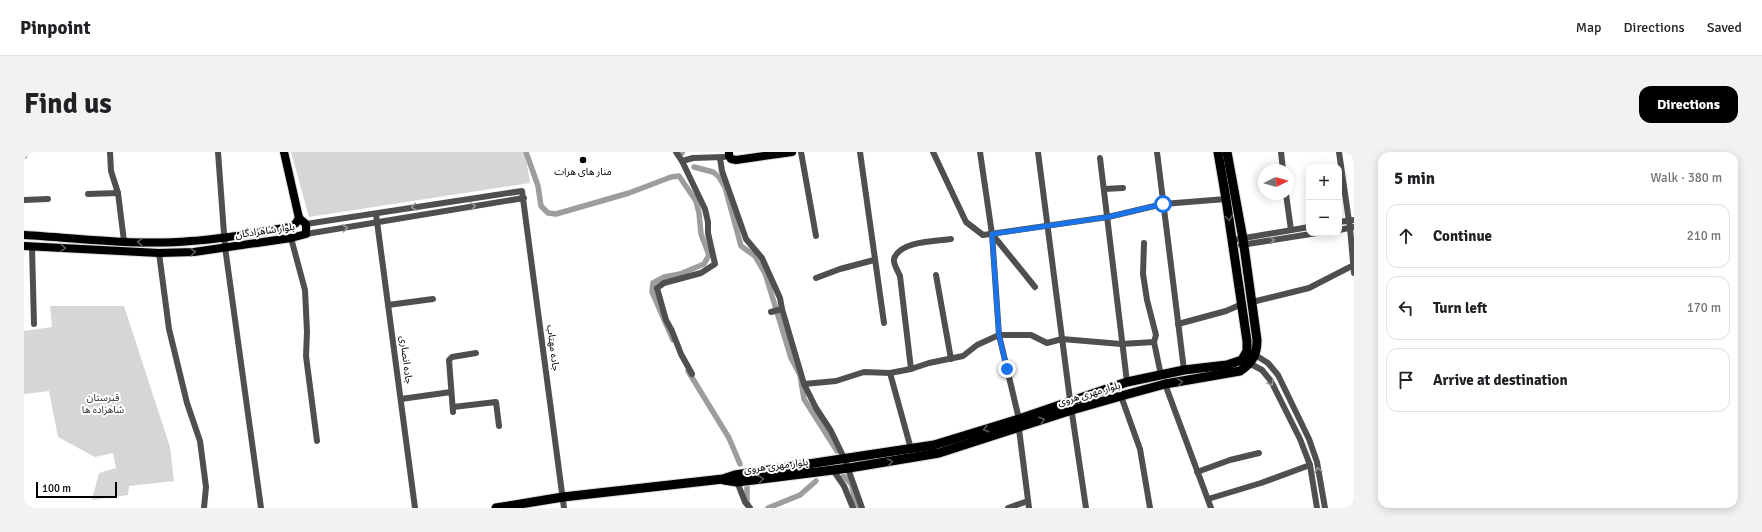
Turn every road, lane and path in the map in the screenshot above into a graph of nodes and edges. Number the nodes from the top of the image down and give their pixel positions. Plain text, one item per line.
1 (25, 152) edge
2 (110, 152) edge
3 (218, 152) edge
4 (284, 152) edge
5 (676, 152) edge
6 (688, 152) edge
7 (792, 152) edge
8 (801, 152) edge
9 (860, 152) edge
10 (934, 152) edge
11 (980, 152) edge
12 (1038, 152) edge
13 (1157, 152) edge
14 (1218, 152) edge
15 (1227, 152) edge
16 (1281, 152) edge
17 (1339, 152) edge
18 (729, 154) edge
19 (24, 156) edge
20 (693, 158) junction
21 (720, 158) junction
22 (1100, 158) dead end
23 (682, 161) junction
24 (1282, 164) edge
25 (1123, 188) dead end
26 (1104, 189) junction
27 (118, 193) junction
28 (88, 194) dead end
29 (523, 195) junction
30 (48, 199) dead end
31 (1226, 199) junction
32 (24, 200) edge
33 (1287, 200) edge
34 (1163, 204) junction
35 (376, 214) junction
36 (1108, 217) junction
37 (299, 218) junction
38 (1351, 220) edge
39 (377, 222) junction
40 (306, 224) junction
41 (1048, 227) junction
42 (1306, 228) edge
43 (1352, 228) edge
44 (1291, 230) junction
45 (1342, 230) edge
46 (306, 234) junction
47 (992, 234) junction
48 (1306, 234) edge
49 (24, 235) edge
50 (816, 236) dead end
51 (224, 237) junction
52 (292, 238) junction
53 (951, 239) dead end
54 (124, 241) junction
55 (1243, 242) junction
56 (1144, 243) dead end
57 (1233, 243) junction
58 (28, 247) edge
59 (225, 247) junction
60 (159, 253) junction
61 (874, 260) junction
62 (1353, 266) edge
63 (1354, 274) edge
64 (936, 275) dead end
65 (816, 278) dead end
66 (1034, 287) dead end
67 (433, 299) dead end
68 (1252, 302) junction
69 (1242, 304) junction
70 (388, 305) junction
71 (782, 309) junction
72 (772, 312) dead end
73 (884, 323) dead end
74 (34, 324) dead end
75 (1178, 324) junction
76 (999, 335) junction
77 (1062, 339) junction
78 (1154, 342) junction
79 (1122, 344) junction
80 (1246, 351) junction
81 (476, 353) dead end
82 (1256, 355) junction
83 (951, 359) junction
84 (1242, 360) junction
85 (1250, 364) junction
86 (911, 369) junction
87 (1184, 370) junction
88 (890, 373) junction
89 (692, 374) dead end
90 (1161, 375) junction
91 (1127, 382) junction
92 (804, 384) junction
93 (1165, 384) junction
94 (451, 392) junction
95 (1121, 396) junction
96 (401, 399) junction
97 (1070, 400) junction
98 (1072, 410) junction
99 (1019, 419) junction
100 (499, 426) dead end
101 (1018, 428) junction
102 (317, 441) dead end
103 (911, 449) junction
104 (1259, 453) dead end
105 (847, 464) junction
106 (1310, 465) junction
107 (833, 470) junction
108 (1197, 472) junction
109 (736, 479) junction
110 (563, 497) junction
111 (1208, 499) junction
112 (1029, 505) edge
113 (204, 508) edge
114 (261, 508) edge
115 (415, 508) edge
116 (496, 508) edge
117 (564, 508) edge
118 (750, 508) edge
119 (853, 508) edge
120 (862, 508) edge
121 (1008, 508) edge
122 (1086, 508) edge
123 (1150, 508) edge
124 (1211, 508) edge
125 (1317, 508) edge
126 (1325, 508) edge

1 - 19 street
2 - 27 street
3 - 51 street
4 - 37 main road
5 - 23 street
6 - 20 street
7 - 18 main road
8 - 50 street
9 - 61 street
10 - 47 street
11 - 47 street
12 - 41 street
13 - 34 street
14 - 31 highway
15 - 55 highway
16 - 24 street
17 - 38 street
18 - 21 street
20 - 21 street
20 - 23 street
21 - 71 street
22 - 26 street
23 - 89 street
25 - 26 street
26 - 36 street
27 - 28 street
27 - 54 street
29 -> 35 street
39 -> 29 street
29 - 110 street, جاده مهتاب
30 - 32 street
31 - 34 street
31 -> 57 highway
33 - 44 street
34 - 36 street
34 - 75 street
35 - 39 street, جاده انصاری
35 - 40 street
36 - 41 street
36 - 79 street
37 - 40 main road, بلوار شاهزادگان
37 - 51 main road, بلوار شاهزادگان
38 - 43 street
46 -> 39 street
39 - 70 street, جاده انصاری
40 - 46 main road, بلوار شاهزادگان
41 - 47 street
41 - 77 street
42 - 44 street
43 - 45 street
43 - 62 street
44 - 55 street
46 - 52 main road, بلوار شاهزادگان
47 - 66 street
47 - 76 street
55 -> 48 street
49 - 54 main road, بلوار شاهزادگان
51 -> 54 main road, بلوار شاهزادگان
51 - 59 street
52 - 59 main road, بلوار شاهزادگان
52 - 102 street
53 - 86 street
55 - 57 street
55 - 68 highway
56 - 78 street
57 - 69 highway
58 -> 60 main road, بلوار شاهزادگان
58 - 74 street
60 -> 59 main road, بلوار شاهزادگان
59 - 114 street
60 - 113 street
61 - 65 street
61 - 73 street
62 - 63 street
62 - 68 street
64 - 83 street
67 - 70 street
68 - 82 highway
69 - 75 street
69 - 80 highway
70 - 96 street, جاده انصاری
71 - 72 street
71 - 92 street
75 - 87 street
76 - 77 street
76 - 83 street
76 - 99 street
77 - 79 street
77 - 97 street
78 - 79 street
78 - 90 street
79 - 91 street
80 - 82 street
80 - 84 highway
81 - 94 street
82 - 85 highway
126 -> 82 street
83 - 86 street
84 - 85 street
84 - 87 highway, بلوار مهری هروی
93 -> 85 highway, بلوار مهری هروی
85 -> 106 street
86 - 88 street
87 - 90 highway, بلوار مهری هروی
88 - 92 street
88 - 103 street
90 - 91 highway, بلوار مهری هروی
91 - 97 highway, بلوار مهری هروی
92 - 105 street
93 - 95 highway, بلوار مهری هروی
93 - 108 street
94 - 96 street
94 - 100 street
95 - 98 highway, بلوار مهری هروی
95 - 123 street
96 - 115 street, جاده انصاری
97 - 98 street
97 - 99 highway, بلوار مهری هروی
101 -> 98 highway, بلوار مهری هروی
98 - 122 street
99 -> 103 highway, بلوار مهری هروی
105 -> 101 highway, بلوار مهری هروی
101 - 112 street
103 - 105 highway, بلوار مهری هروی
104 - 108 street
105 - 107 highway, بلوار مهری هروی
105 - 109 highway, بلوار مهری هروی
105 - 120 street
106 - 111 street
106 - 125 street
109 -> 107 highway, بلوار مهری هروی
107 - 119 street
108 - 111 street
109 - 110 highway, بلوار مهری هروی
109 - 118 street
110 - 116 highway, بلوار مهری هروی
110 - 117 street, جاده مهتاب
111 - 124 street
112 - 121 street

